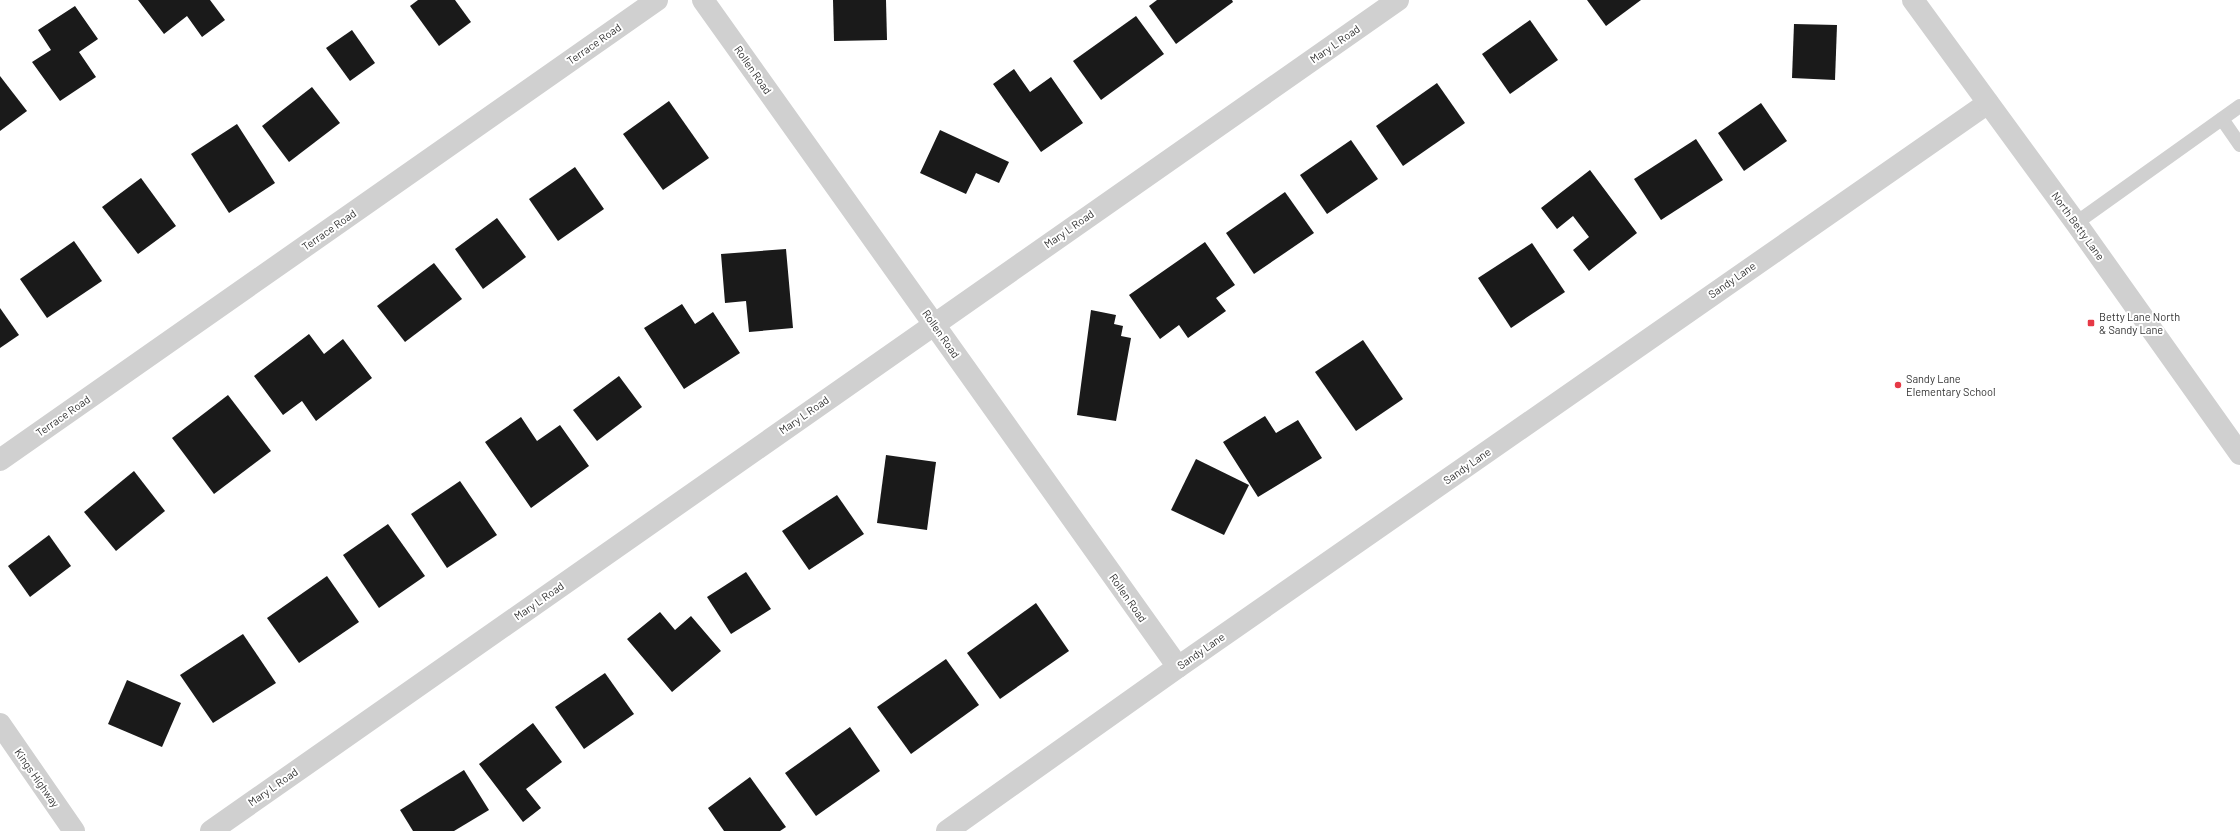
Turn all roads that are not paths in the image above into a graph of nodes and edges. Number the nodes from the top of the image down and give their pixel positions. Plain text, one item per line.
1 (658, 0) edge
2 (703, 0) edge
3 (1398, 0) edge
4 (1914, 0) edge
5 (1988, 103) junction
6 (2240, 106) edge
7 (2222, 119) junction
8 (2240, 145) edge
9 (2076, 223) junction
10 (934, 324) junction
11 (2240, 454) edge
12 (0, 460) edge
13 (1178, 667) junction
14 (0, 724) edge
15 (74, 831) edge
16 (211, 831) edge
17 (947, 831) edge

1 - 12 street, Terrace Road
2 - 10 street, Rollen Road
3 - 10 street, Mary L Road
4 - 5 street, North Betty Lane
5 - 9 street, North Betty Lane
5 - 13 street, Sandy Lane
6 - 7 lane
7 - 8 lane
7 - 9 lane
9 - 11 street, North Betty Lane
10 - 13 street, Rollen Road
10 - 16 street, Mary L Road
13 - 17 street, Sandy Lane
14 - 15 street, Kings Highway

